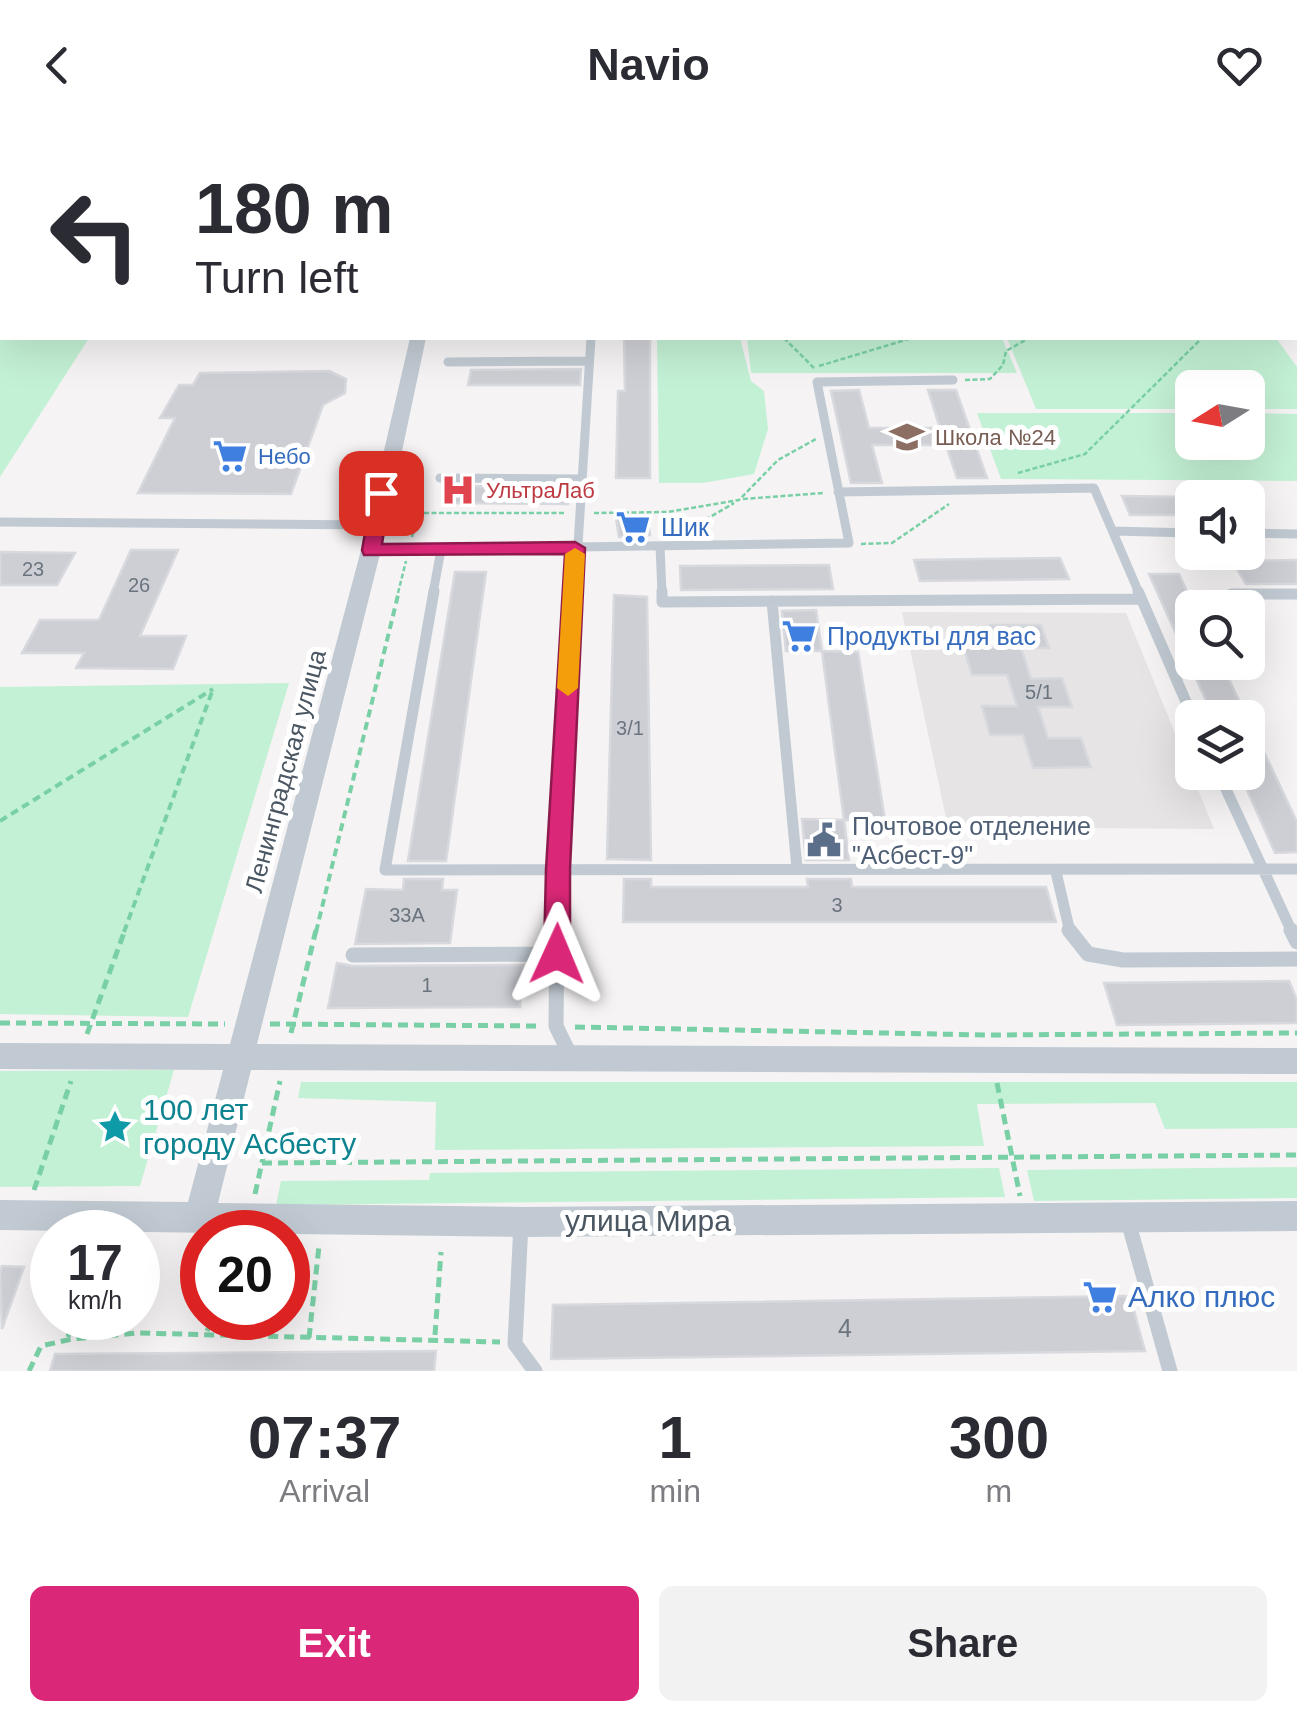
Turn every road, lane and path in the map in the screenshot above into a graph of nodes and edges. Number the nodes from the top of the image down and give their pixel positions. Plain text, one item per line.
1 (418, 340) edge
2 (591, 340) edge
3 (786, 340) edge
4 (905, 340) edge
5 (1025, 340) edge
6 (1200, 340) edge
7 (589, 361) junction
8 (448, 362) dead end
9 (814, 368) junction
10 (953, 380) joint
11 (816, 382) junction
12 (825, 434) junction
13 (440, 478) dead end
14 (1004, 478) dead end
15 (581, 479) junction
16 (970, 490) junction
17 (838, 492) junction
18 (739, 500) junction
19 (419, 514) dead end
20 (0, 522) edge
21 (375, 525) junction
22 (1113, 532) junction
23 (1175, 533) edge
24 (1265, 534) edge
25 (1297, 534) edge
26 (851, 544) dead end
27 (660, 546) junction
28 (575, 548) junction
29 (371, 550) junction
30 (409, 550) junction
31 (441, 550) junction
32 (1265, 594) edge
33 (1297, 594) edge
34 (1141, 599) junction
35 (772, 601) junction
36 (1186, 700) edge
37 (1226, 790) edge
38 (0, 821) edge
39 (797, 868) junction
40 (558, 869) junction
41 (1261, 869) junction
42 (1297, 869) edge
43 (1056, 872) junction
44 (1297, 942) edge
45 (557, 954) junction
46 (353, 955) dead end
47 (1297, 960) edge
48 (0, 1022) edge
49 (90, 1023) junction
50 (248, 1024) junction
51 (293, 1024) junction
52 (556, 1026) junction
53 (1297, 1034) edge
54 (990, 1048) junction
55 (0, 1056) edge
56 (80, 1056) junction
57 (239, 1056) junction
58 (286, 1056) junction
59 (571, 1057) junction
60 (1297, 1061) edge
61 (1297, 1154) edge
62 (1013, 1156) junction
63 (260, 1163) junction
64 (34, 1190) dead end
65 (201, 1210) edge
66 (252, 1210) edge
67 (0, 1215) edge
68 (1127, 1216) junction
69 (1297, 1216) edge
70 (180, 1217) edge
71 (1024, 1218) junction
72 (310, 1220) edge
73 (522, 1222) junction
74 (320, 1246) dead end
75 (442, 1252) dead end
76 (310, 1330) edge
77 (435, 1335) junction
78 (310, 1338) edge
79 (61, 1340) edge
80 (515, 1344) junction
81 (29, 1371) edge
82 (536, 1371) edge
83 (1170, 1371) edge

1 - 21 street, Ленинградская улица
2 - 7 lane
3 - 9 path
4 - 9 path
5 - 10 path
6 - 14 path
7 - 8 lane
7 - 15 lane
9 - 11 path
10 - 11 lane
11 - 12 lane
12 - 17 lane
12 - 18 path
13 - 15 lane
15 - 28 lane
16 - 17 lane
16 - 22 lane
16 - 26 path
17 - 18 path
17 - 27 lane
18 - 27 path
19 - 30 path
20 - 21 lane
21 - 29 street, Ленинградская улица
22 - 23 lane
22 - 34 lane
24 - 25 lane
27 - 28 lane
27 - 35 lane
28 - 31 lane
28 - 40 lane
29 - 30 lane
29 - 50 street, Ленинградская улица
30 - 31 lane
30 - 51 path
31 - 40 lane
32 - 33 lane
34 - 35 lane
34 - 36 lane
35 - 39 lane
37 - 41 lane
38 - 49 path
39 - 40 lane
39 - 43 lane
40 - 45 lane
41 - 42 lane
41 - 43 lane
41 - 44 lane
43 - 47 lane
45 - 46 lane
45 - 52 lane
48 - 49 path
49 - 50 path
49 - 56 path
50 - 51 path
50 - 57 street, Ленинградская улица
51 - 52 path
51 - 58 path
52 - 54 path
52 - 59 lane
53 - 54 path
54 - 59 street
54 - 60 street
54 - 62 path
55 - 56 street
56 - 57 street
56 - 64 path
57 - 58 street
57 - 65 street, Ленинградская улица
58 - 59 street
58 - 63 path
61 - 62 path
62 - 63 path
62 - 71 path
63 - 66 path
67 - 70 street, улица Мира
68 - 69 street, улица Мира
68 - 71 street, улица Мира
68 - 83 lane
71 - 73 street, улица Мира
72 - 73 street, улица Мира
73 - 80 lane
74 - 76 path
75 - 77 path
77 - 78 path
77 - 80 path
79 - 81 path
80 - 82 lane

